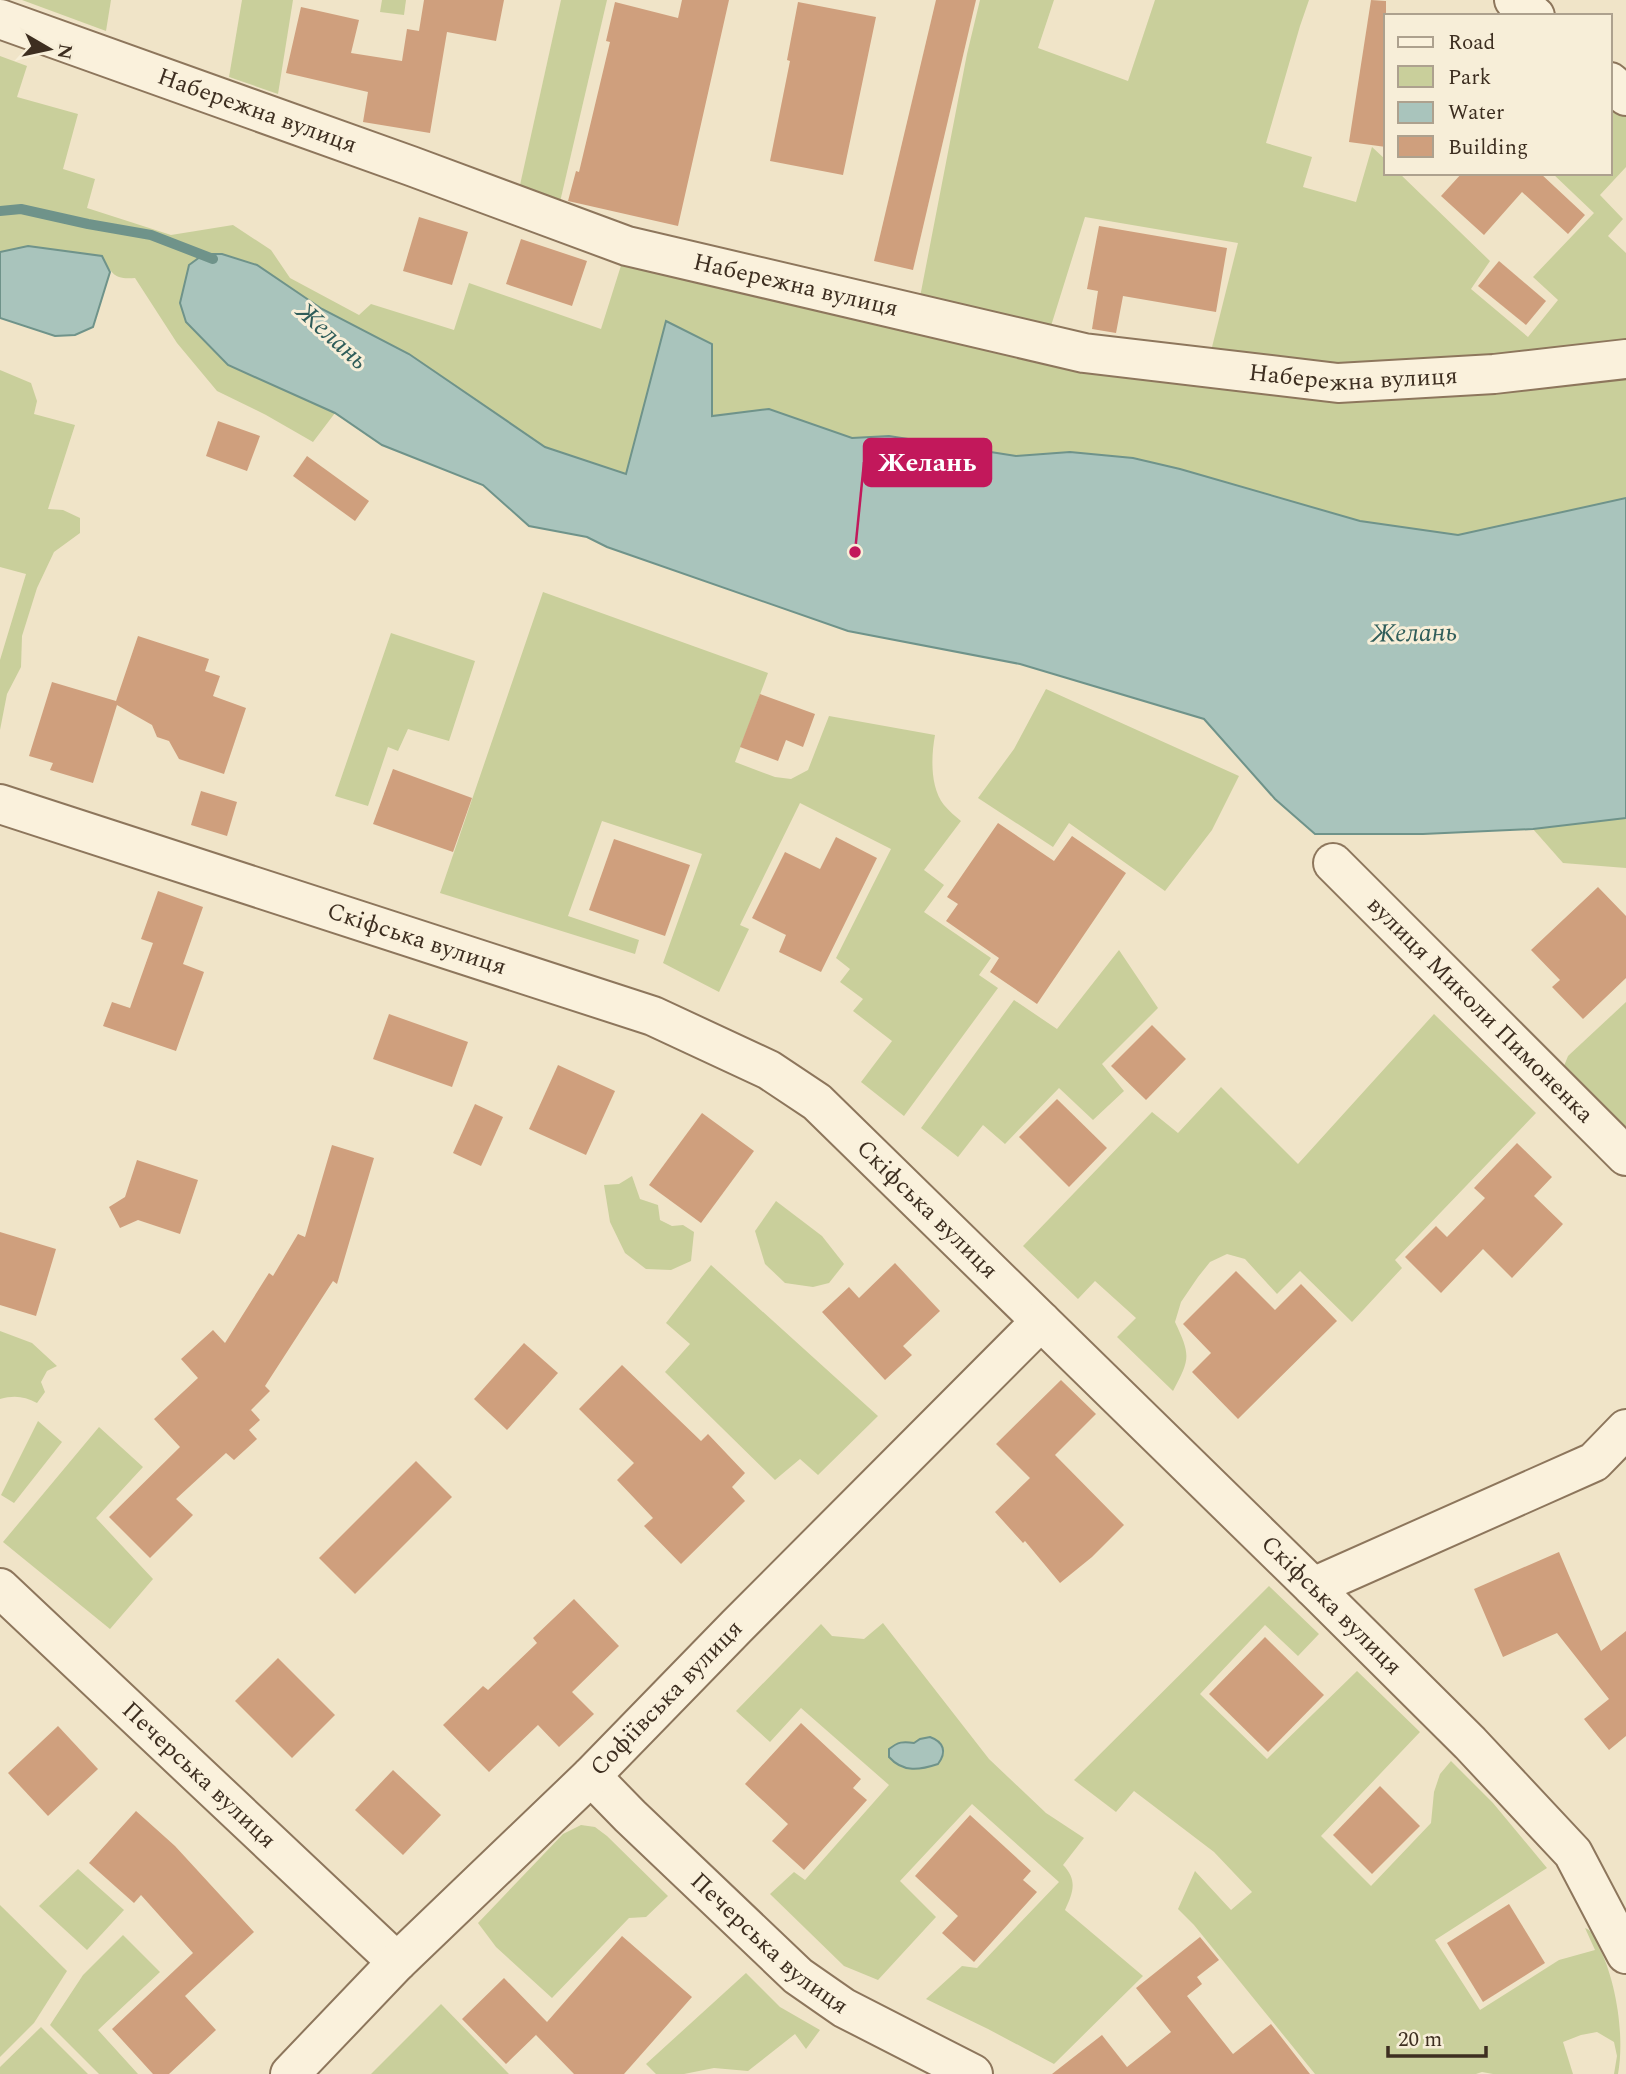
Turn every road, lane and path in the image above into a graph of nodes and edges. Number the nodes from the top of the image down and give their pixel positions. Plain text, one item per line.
1 (1514, 0) edge
2 (1532, 14) edge
3 (0, 19) edge
4 (1612, 84) edge
5 (1626, 96) edge
6 (1626, 359) edge
7 (0, 804) edge
8 (1333, 863) dead end
9 (1626, 1156) edge
10 (1041, 1321) junction
11 (1626, 1429) edge
12 (1313, 1587) junction
13 (0, 1588) edge
14 (591, 1776) junction
15 (1626, 1954) edge
16 (397, 1962) junction
17 (290, 2074) edge
18 (973, 2074) edge

1 - 2 street
3 - 6 street, Набережна вулиця
4 - 5 street
7 - 10 street, Скіфська вулиця
8 - 9 street, вулиця Миколи Пимоненка
10 - 12 street, Скіфська вулиця
10 - 14 street, Софіївська вулиця
11 - 12 street
12 - 15 street, Скіфська вулиця
13 - 16 street, Печерська вулиця
14 - 16 street, Софіївська вулиця
14 - 18 street, Печерська вулиця
16 - 17 street, Софіївська вулиця

